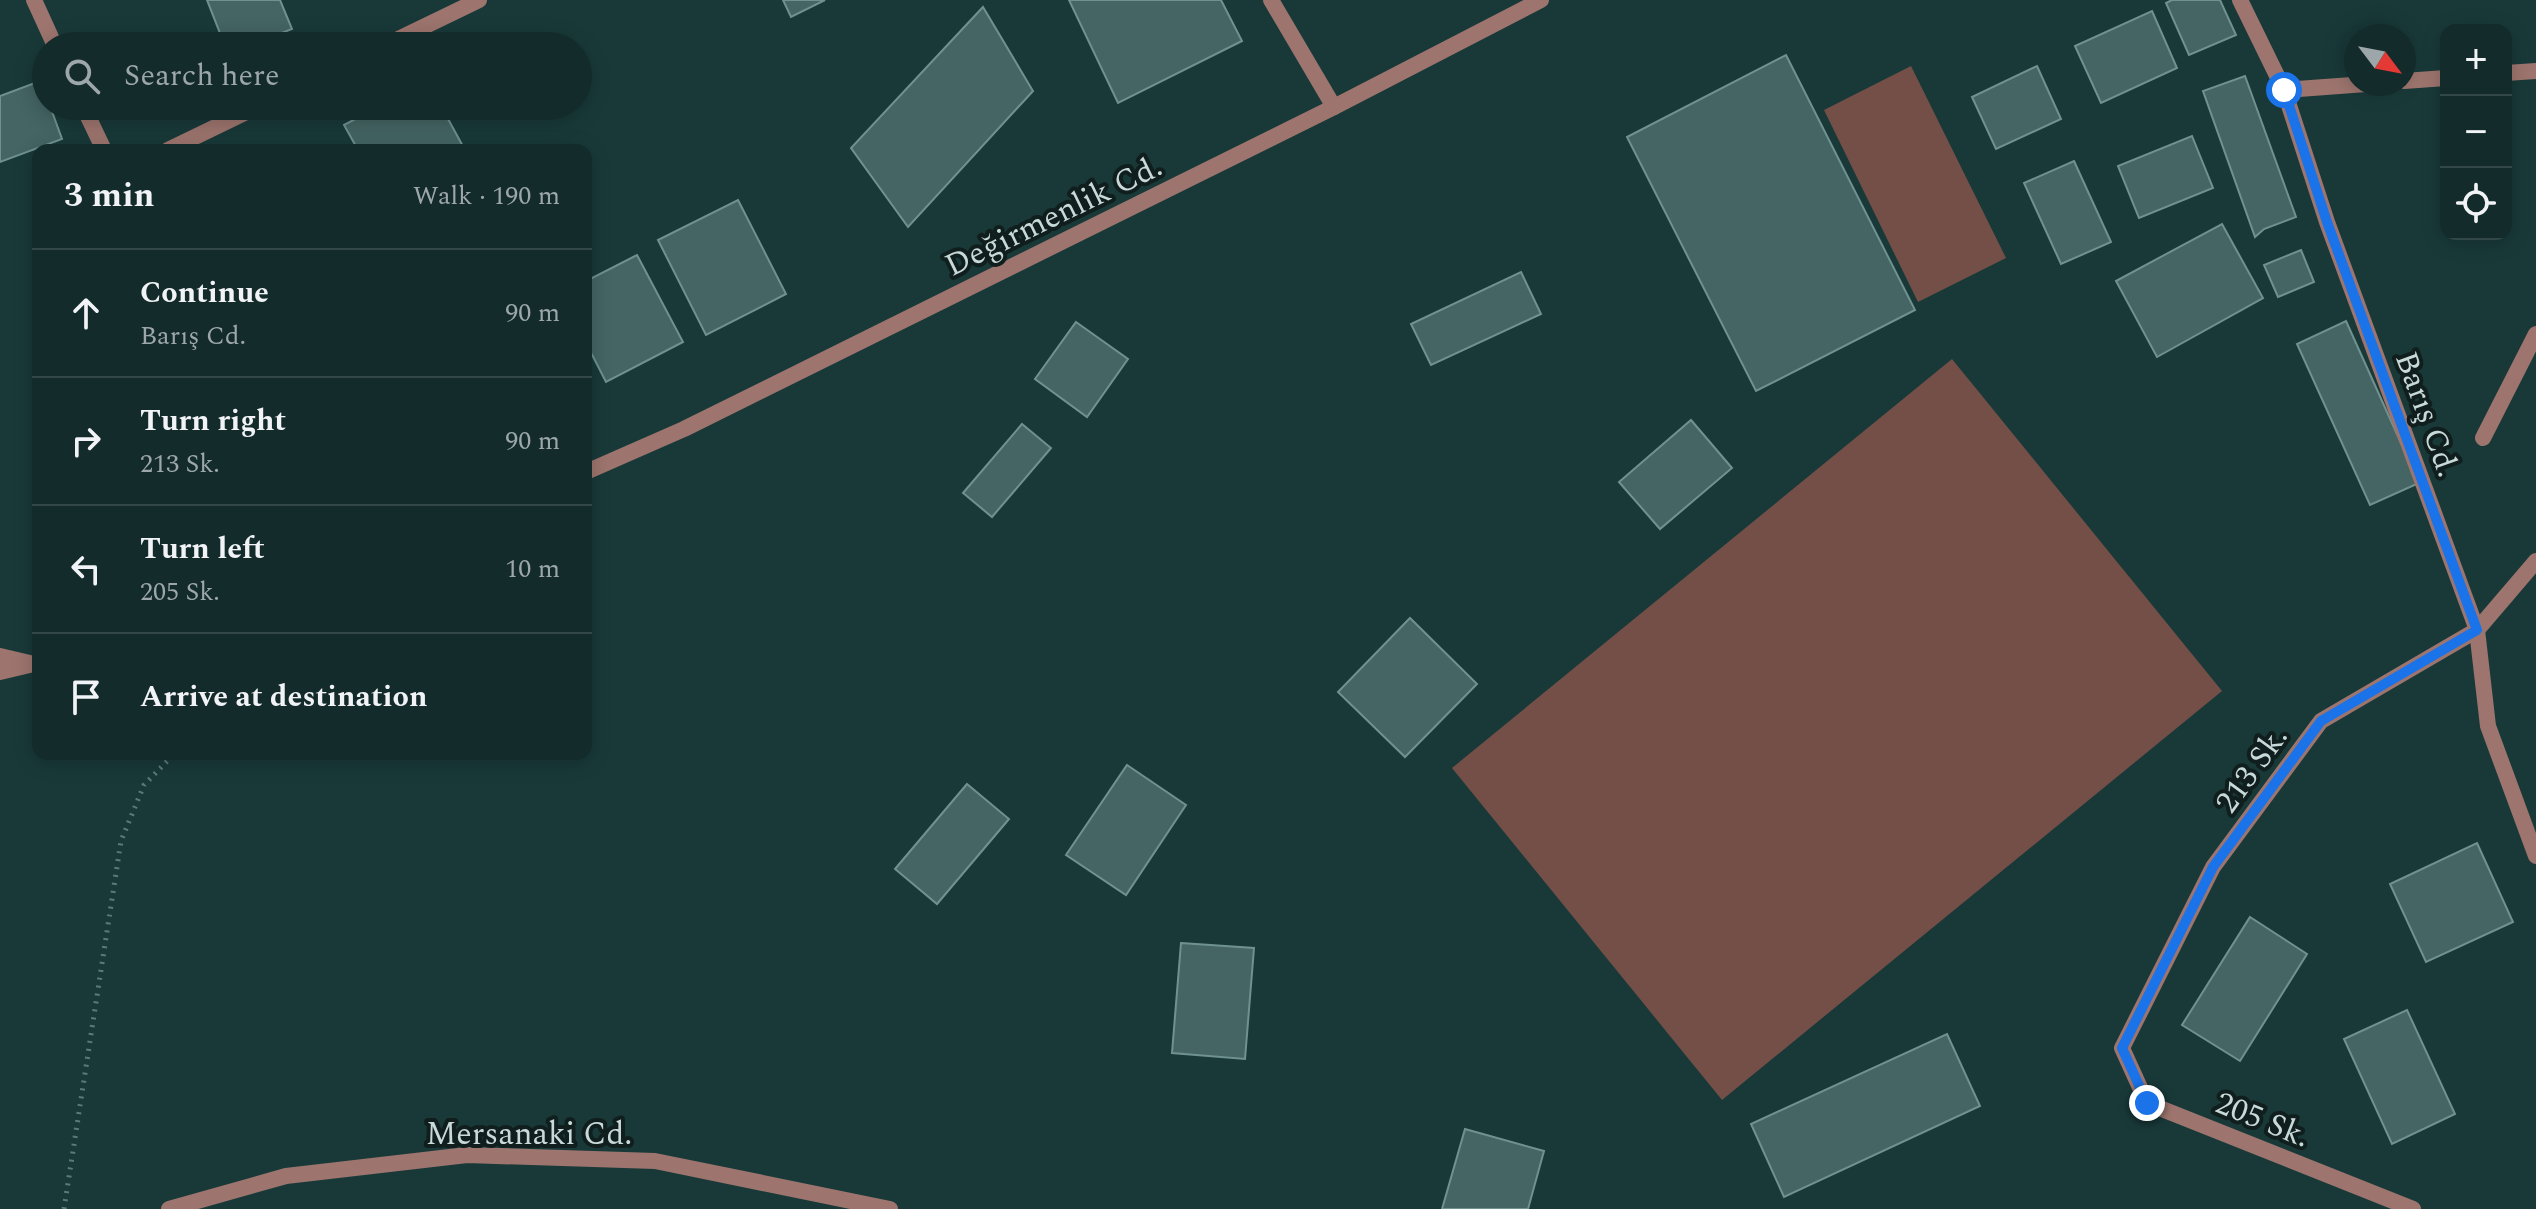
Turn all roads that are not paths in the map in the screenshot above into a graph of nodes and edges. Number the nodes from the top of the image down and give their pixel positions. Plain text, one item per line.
1 (34, 0) edge
2 (479, 0) edge
3 (1271, 0) edge
4 (1541, 0) edge
5 (2240, 0) edge
6 (49, 32) edge
7 (413, 32) edge
8 (2536, 71) edge
9 (2512, 73) edge
10 (2440, 78) edge
11 (2416, 80) edge
12 (2344, 86) edge
13 (2284, 90) junction
14 (1334, 107) junction
15 (90, 120) edge
16 (230, 120) edge
17 (101, 144) edge
18 (180, 144) edge
19 (2536, 334) edge
20 (2483, 438) dead end
21 (592, 469) edge
22 (2536, 561) edge
23 (2477, 630) junction
24 (0, 656) edge
25 (32, 663) edge
26 (32, 665) edge
27 (0, 672) edge
28 (2536, 856) edge
29 (2122, 1048) joint
30 (169, 1209) edge
31 (890, 1209) edge
32 (2413, 1209) edge

1 - 6 street
2 - 7 street
3 - 14 street
4 - 14 street, Değirmenlik Cd.
5 - 13 street, Barış Cd.
8 - 9 street
10 - 11 street
12 - 13 street
13 - 23 street, Barış Cd.
14 - 21 street, Değirmenlik Cd.
15 - 17 street
16 - 18 street
19 - 20 street
22 - 23 street, 213 Sk.
23 - 28 street, Barış Cd.
23 - 29 street, 213 Sk.
24 - 25 street
26 - 27 street
29 - 32 street, 205 Sk.
30 - 31 street, Mersanaki Cd.

